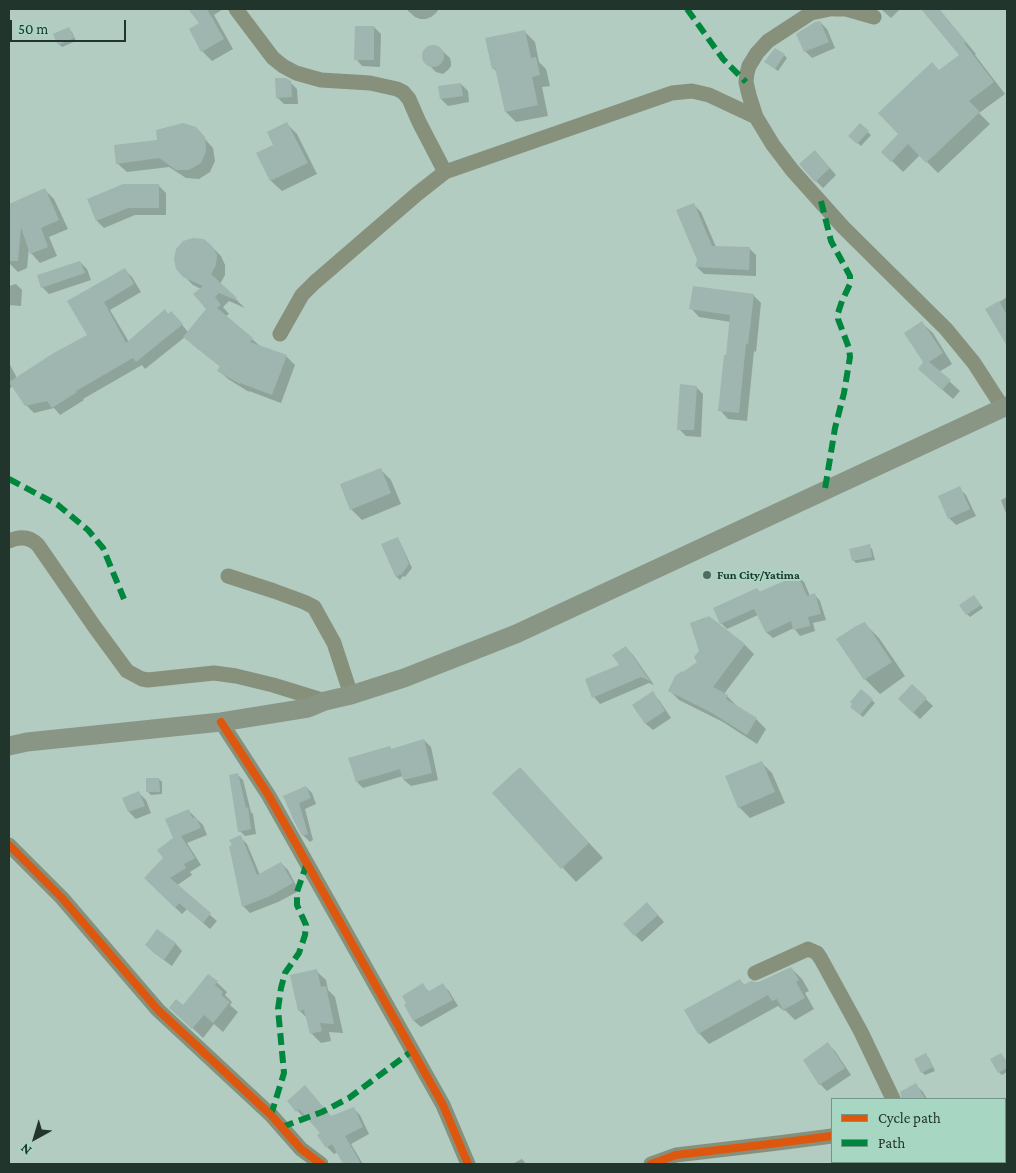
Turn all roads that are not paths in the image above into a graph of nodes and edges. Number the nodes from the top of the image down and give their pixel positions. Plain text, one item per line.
1 (236, 9) edge
2 (830, 9) edge
3 (834, 9) edge
4 (874, 17) dead end
5 (756, 117) junction
6 (445, 172) junction
7 (280, 334) dead end
8 (1005, 406) edge
9 (9, 541) edge
10 (228, 576) dead end
11 (351, 694) junction
12 (325, 701) junction
13 (221, 722) junction
14 (9, 746) edge
15 (9, 845) edge
16 (755, 973) dead end
17 (893, 1098) edge
18 (831, 1136) edge
19 (321, 1164) edge
20 (468, 1164) edge
21 (651, 1164) edge

1 - 6 street
2 - 5 street
3 - 4 street
5 - 6 street
5 - 8 street
6 - 7 street
8 - 11 main road
9 - 12 street
10 - 11 street
11 - 12 main road
12 - 13 main road
13 - 14 main road
13 - 20 street
15 - 19 street
16 - 17 street
18 - 21 street

